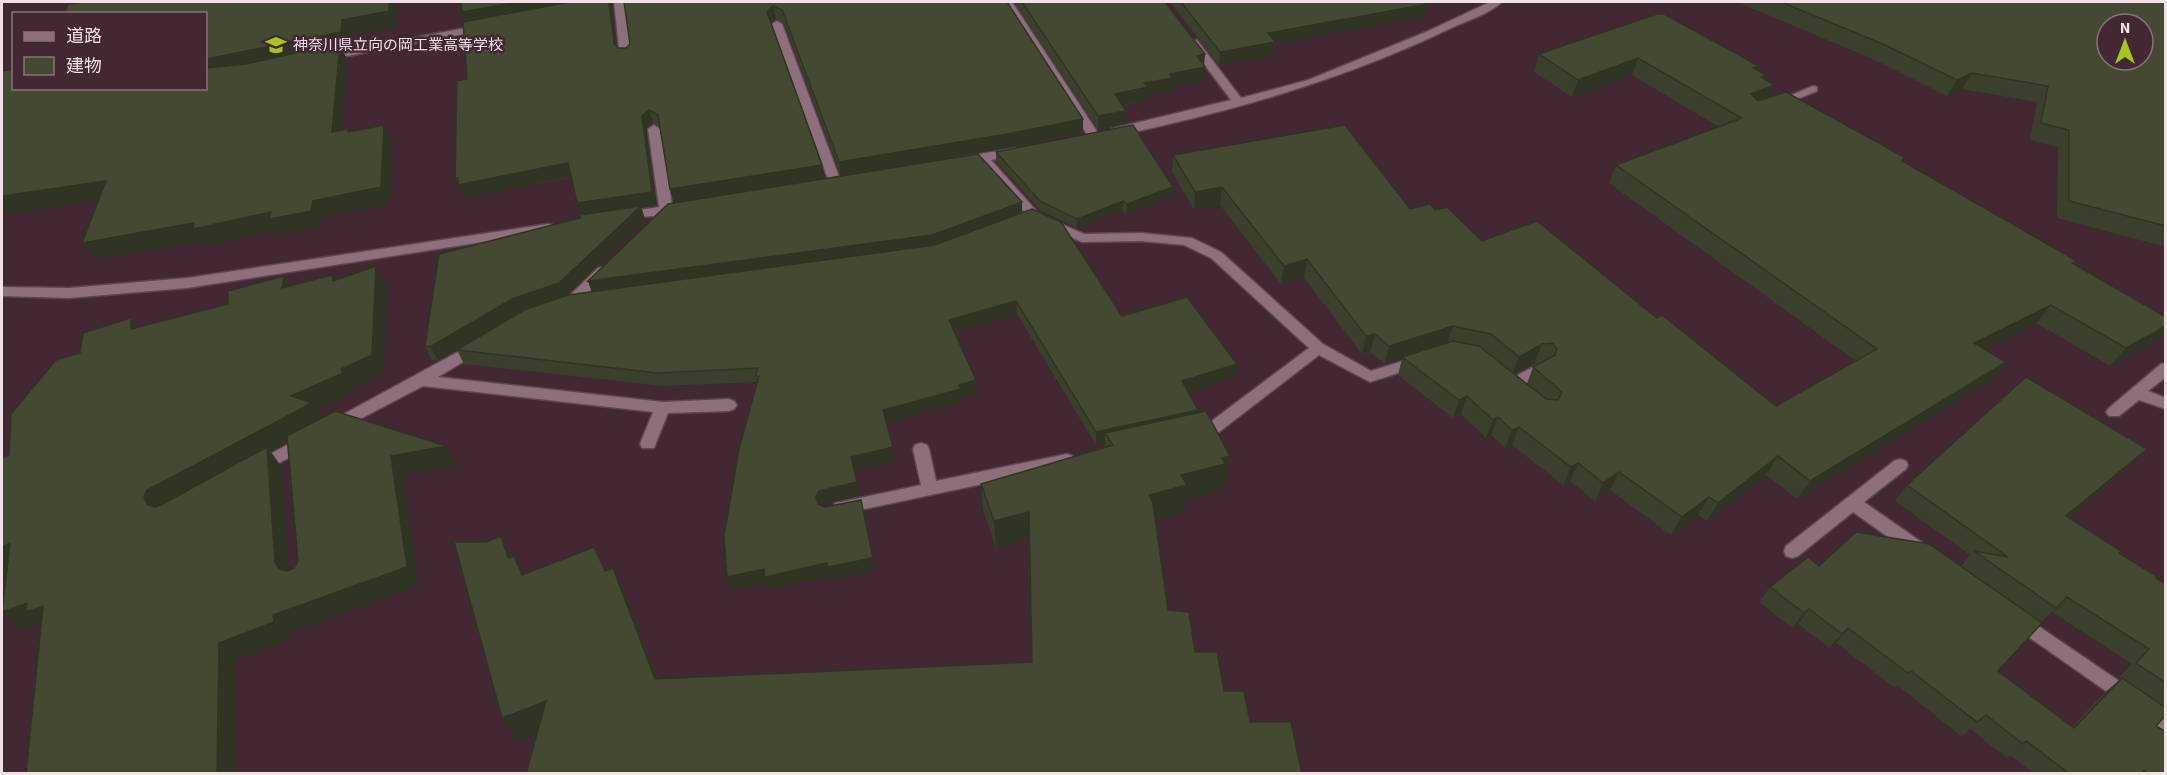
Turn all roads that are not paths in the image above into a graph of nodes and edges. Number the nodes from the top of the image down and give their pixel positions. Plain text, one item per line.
1 (619, 2) edge
2 (1007, 2) edge
3 (1497, 2) edge
4 (777, 24) edge
5 (490, 27) edge
6 (1189, 36) edge
7 (626, 57) edge
8 (310, 61) edge
9 (1813, 89) dead end
10 (1238, 101) junction
11 (1784, 101) junction
12 (1762, 109) edge
13 (1804, 112) edge
14 (654, 129) edge
15 (1029, 149) edge
16 (983, 158) junction
17 (949, 163) edge
18 (835, 182) edge
19 (689, 206) edge
20 (666, 210) junction
21 (1034, 215) junction
22 (608, 219) edge
23 (1012, 223) edge
24 (561, 226) edge
25 (647, 229) edge
26 (613, 261) edge
27 (2, 292) edge
28 (594, 299) edge
29 (571, 302) junction
30 (552, 309) edge
31 (487, 341) edge
32 (1318, 348) junction
33 (1436, 356) edge
34 (1541, 368) edge
35 (2166, 368) edge
36 (421, 380) junction
37 (1511, 385) edge
38 (2137, 393) junction
39 (2166, 404) edge
40 (729, 405) dead end
41 (663, 408) junction
42 (2114, 412) dead end
43 (1179, 436) edge
44 (648, 444) dead end
45 (290, 449) junction
46 (921, 449) dead end
47 (1077, 458) edge
48 (1900, 465) dead end
49 (292, 473) edge
50 (240, 477) edge
51 (930, 489) junction
52 (1853, 502) junction
53 (829, 511) edge
54 (1792, 551) dead end
55 (1931, 558) edge
56 (2009, 614) edge
57 (2166, 724) edge

1 - 7 street
2 - 10 street
3 - 10 street
4 - 18 street
5 - 8 street
6 - 10 street
9 - 11 street
11 - 12 street
11 - 13 street
14 - 20 street
15 - 16 street
16 - 17 street
16 - 21 street
19 - 20 street
20 - 22 street
20 - 25 street
21 - 23 street
21 - 32 street
24 - 27 street
26 - 29 street
28 - 29 street
29 - 30 street
31 - 36 street
32 - 33 street
32 - 43 street
34 - 37 street
35 - 38 street
36 - 41 street
36 - 45 street
38 - 39 street
38 - 42 street
40 - 41 street
41 - 44 street
45 - 49 street
45 - 50 street
46 - 51 street
47 - 51 street
48 - 52 street
51 - 53 street
52 - 54 street
52 - 55 street
56 - 57 street

